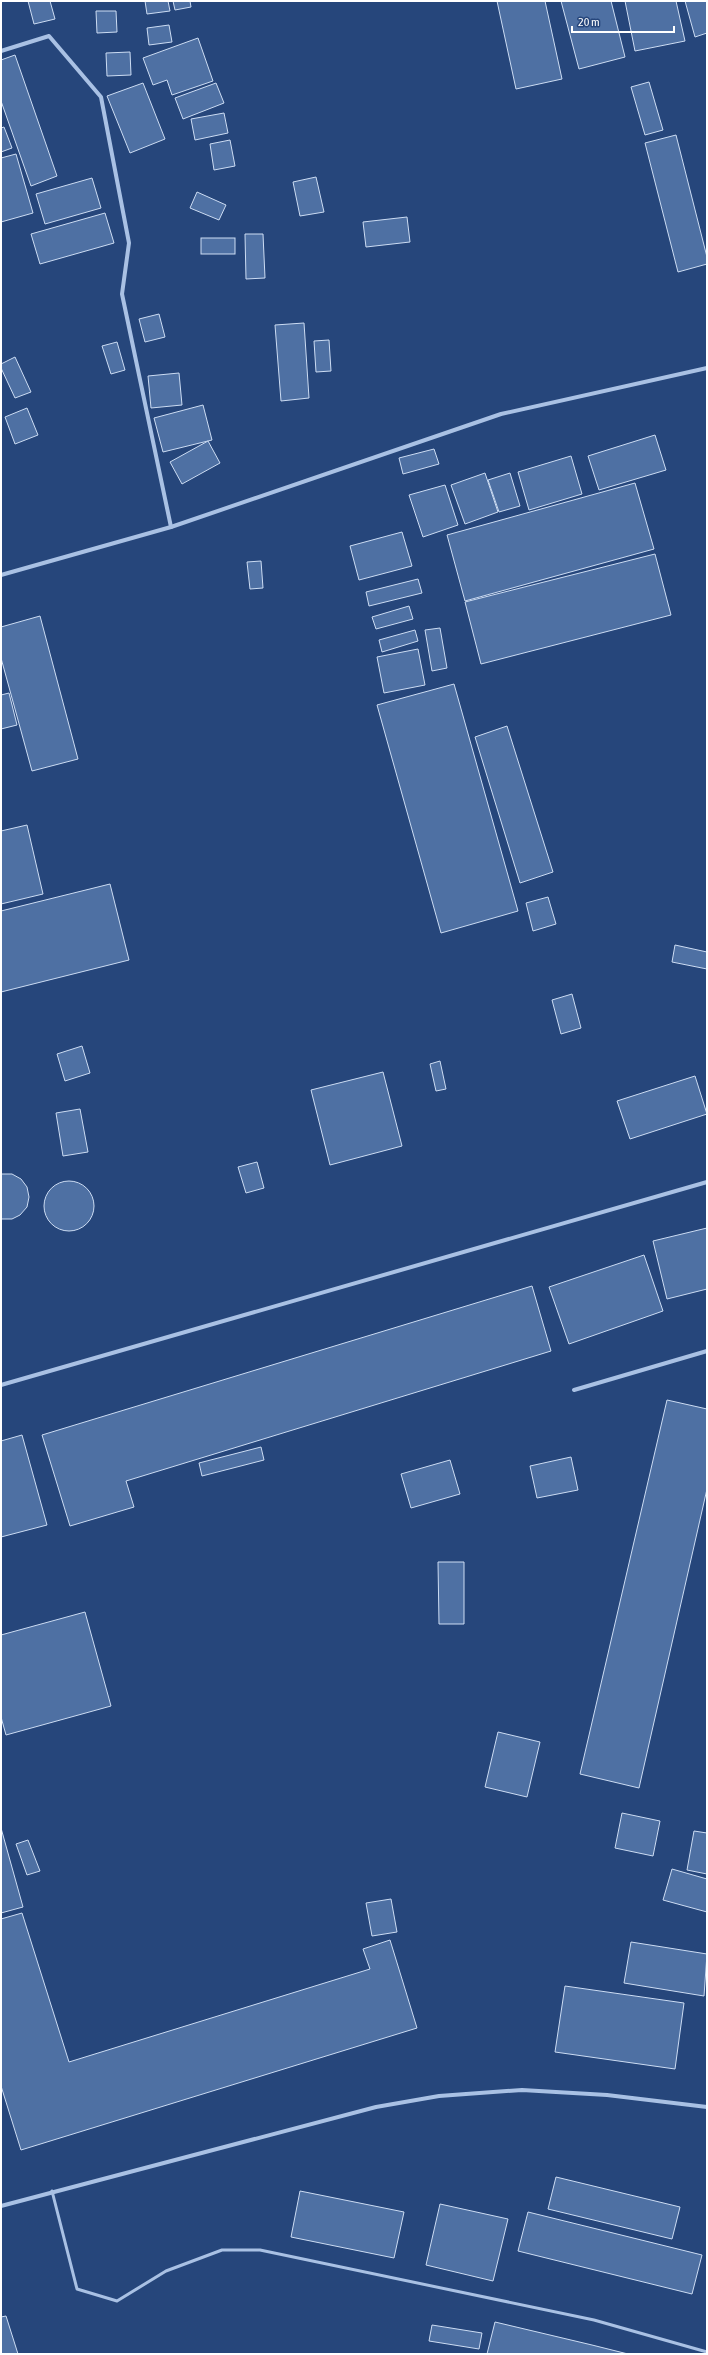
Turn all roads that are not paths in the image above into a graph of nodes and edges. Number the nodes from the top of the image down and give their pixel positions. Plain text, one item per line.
1 (1, 51) edge
2 (707, 368) edge
3 (171, 527) junction
4 (1, 575) edge
5 (707, 1182) edge
6 (707, 1351) edge
7 (1, 1385) edge
8 (574, 1390) dead end
9 (707, 2107) edge
10 (52, 2191) junction
11 (1, 2206) edge
12 (707, 2352) edge

1 - 3 street
2 - 3 street
3 - 4 street
5 - 7 street
6 - 8 street
9 - 10 street
10 - 11 street
10 - 12 lane

